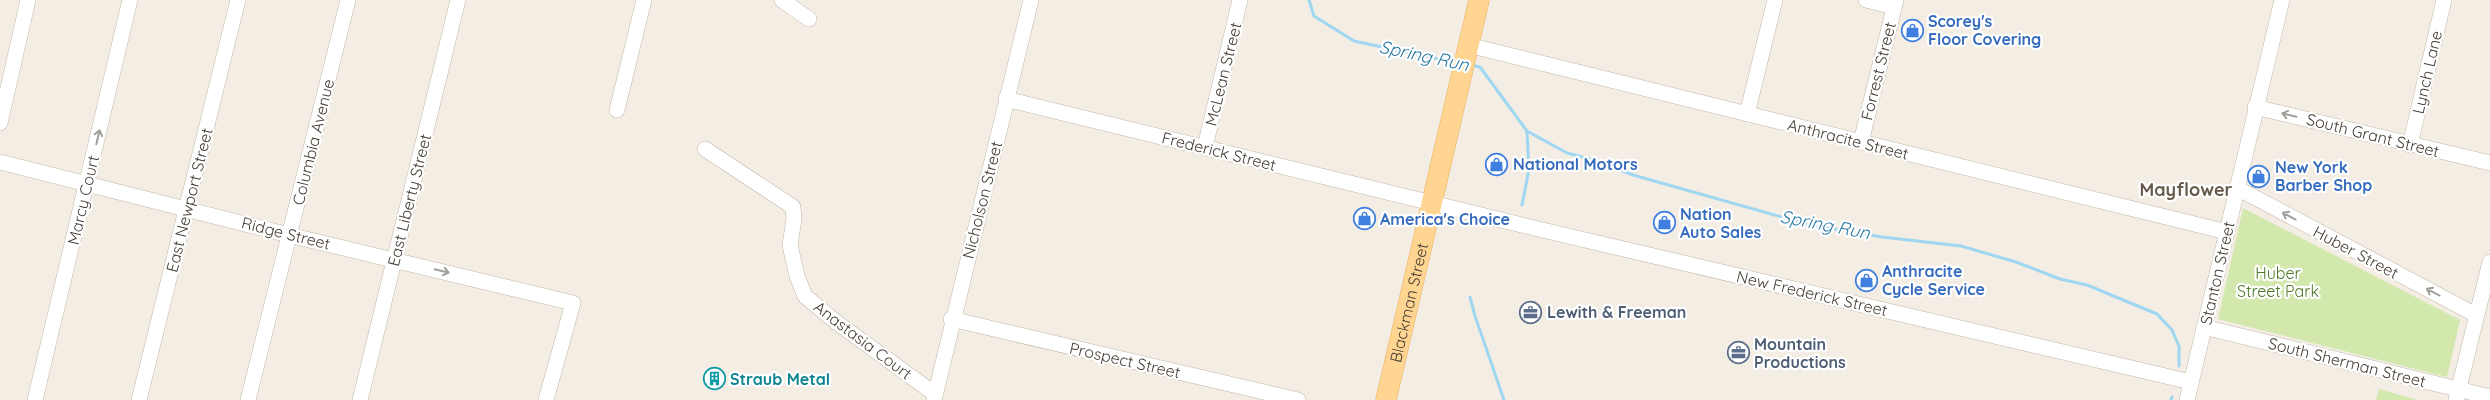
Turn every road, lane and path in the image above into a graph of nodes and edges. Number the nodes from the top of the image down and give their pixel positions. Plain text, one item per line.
1 (28, 0) edge
2 (130, 0) edge
3 (238, 0) edge
4 (348, 0) edge
5 (458, 0) edge
6 (644, 0) edge
7 (782, 0) edge
8 (1031, 0) edge
9 (1240, 0) edge
10 (1479, 0) edge
11 (1775, 0) edge
12 (1866, 0) edge
13 (2282, 0) edge
14 (2444, 0) edge
15 (1895, 4) edge
16 (809, 19) dead end
17 (1466, 58) junction
18 (1006, 100) junction
19 (2255, 107) junction
20 (617, 110) dead end
21 (1748, 114) junction
22 (0, 123) edge
23 (1861, 142) junction
24 (2410, 144) junction
25 (1205, 148) junction
26 (705, 149) dead end
27 (0, 162) edge
28 (2490, 163) edge
29 (87, 184) junction
30 (2237, 188) junction
31 (1433, 203) junction
32 (187, 208) junction
33 (2227, 232) junction
34 (289, 235) junction
35 (394, 260) junction
36 (2489, 270) edge
37 (2476, 315) junction
38 (952, 319) junction
39 (2204, 327) junction
40 (2191, 382) junction
41 (2457, 395) edge
42 (934, 397) edge
43 (2490, 397) edge
44 (35, 400) edge
45 (139, 400) edge
46 (248, 400) edge
47 (360, 400) edge
48 (546, 400) edge
49 (1298, 400) edge
50 (1386, 400) edge
51 (2187, 400) edge

1 - 22 street
29 -> 2 street, Marcy Court
3 - 32 street, East Newport Street
4 - 34 street, Columbia Avenue
5 - 35 street, East Liberty Street
6 - 20 street
7 - 16 street
8 - 18 street, Nicholson Street
9 - 25 street, McLean Street
10 - 17 main road, Blackman Street
11 - 21 street
12 - 15 street
13 - 19 street, Stanton Street
14 - 24 street, Lynch Lane
15 - 23 street, Forrest Street
17 - 21 street, Anthracite Street
17 - 31 main road, Blackman Street
18 - 25 street, Frederick Street
18 - 38 street, Nicholson Street
24 -> 19 street, South Grant Street
19 - 30 street, Stanton Street
21 - 23 street, Anthracite Street
23 - 33 street, Anthracite Street
24 - 28 street, South Grant Street
25 - 31 street, Frederick Street
26 - 42 street, Anastasia Court
27 - 29 street, Ridge Street
29 - 32 street, Ridge Street
29 - 44 street, Marcy Court
30 - 33 street, Stanton Street
37 -> 30 street, Huber Street
31 - 40 street, New Frederick Street
31 - 50 main road, Blackman Street
32 - 34 street, Ridge Street
32 - 45 street, East Newport Street
33 - 39 street, Stanton Street
34 - 35 street, Ridge Street
34 - 46 street, Columbia Avenue
35 - 47 street, East Liberty Street
35 -> 48 street, Ridge Street
36 - 37 street
37 - 41 street
38 - 42 street, Nicholson Street
38 - 49 street, Prospect Street
39 - 40 street, Stanton Street
39 - 41 street, South Sherman Street
40 - 51 street, Stanton Street
41 - 43 street, South Sherman Street

